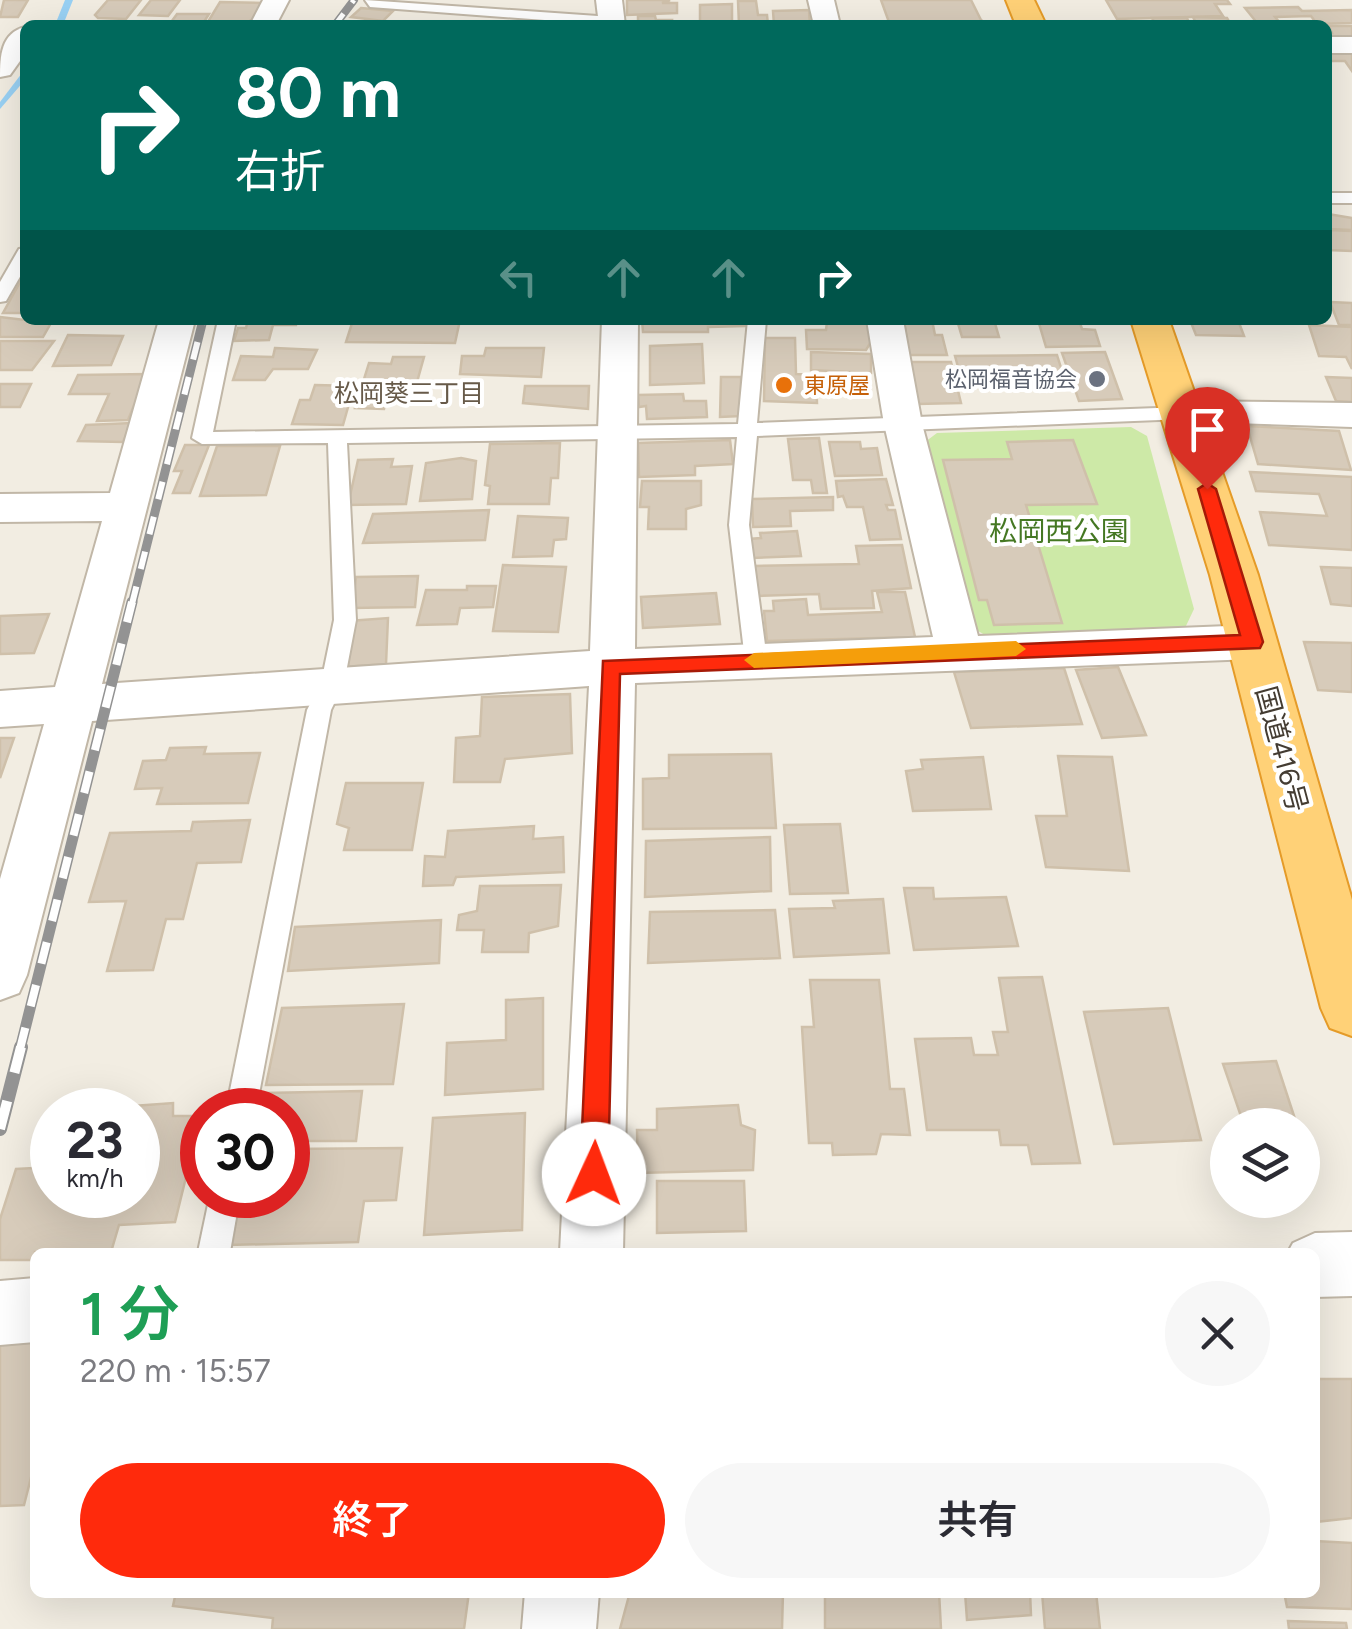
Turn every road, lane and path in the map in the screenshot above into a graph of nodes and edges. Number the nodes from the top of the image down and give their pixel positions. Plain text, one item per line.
1 (370, 4) dead end
2 (408, 6) junction
3 (611, 15) edge
4 (396, 20) edge
5 (20, 41) edge
6 (0, 69) edge
7 (20, 262) edge
8 (0, 297) edge
9 (176, 325) edge
10 (226, 325) edge
11 (620, 325) edge
12 (757, 325) edge
13 (887, 325) edge
14 (1152, 325) edge
15 (1184, 413) junction
16 (1352, 415) edge
17 (904, 424) junction
18 (744, 430) junction
19 (619, 434) junction
20 (339, 437) junction
21 (126, 507) junction
22 (0, 508) edge
23 (1253, 642) junction
24 (959, 651) junction
25 (756, 660) junction
26 (610, 667) junction
27 (332, 689) junction
28 (73, 706) junction
29 (0, 709) edge
30 (0, 975) edge
31 (1352, 1008) edge
32 (245, 1088) edge
33 (221, 1218) edge
34 (215, 1248) edge
35 (591, 1248) edge
36 (1352, 1264) edge
37 (1320, 1266) edge
38 (30, 1310) edge
39 (0, 1312) edge
40 (561, 1598) edge
41 (558, 1629) edge

1 - 2 lane
2 - 3 lane
2 - 4 lane
5 - 6 street
7 - 8 lane
9 - 21 street
10 - 20 lane
11 - 19 street
12 - 18 lane
13 - 17 street
14 - 15 highway, 国道416号
15 - 16 street
15 - 17 lane
15 - 23 highway, 国道416号
17 - 18 lane
17 - 24 street
18 - 19 lane
18 - 25 lane
19 - 20 lane
19 - 26 street
20 - 27 lane
21 - 22 street
21 - 28 street
23 - 24 street
23 - 31 highway, 国道416号
24 - 25 street
25 - 26 street
26 - 27 street
26 - 35 street
27 - 28 street
27 - 32 lane
28 - 29 street
28 - 30 street
33 - 34 lane
36 - 37 street
38 - 39 street
40 - 41 street

